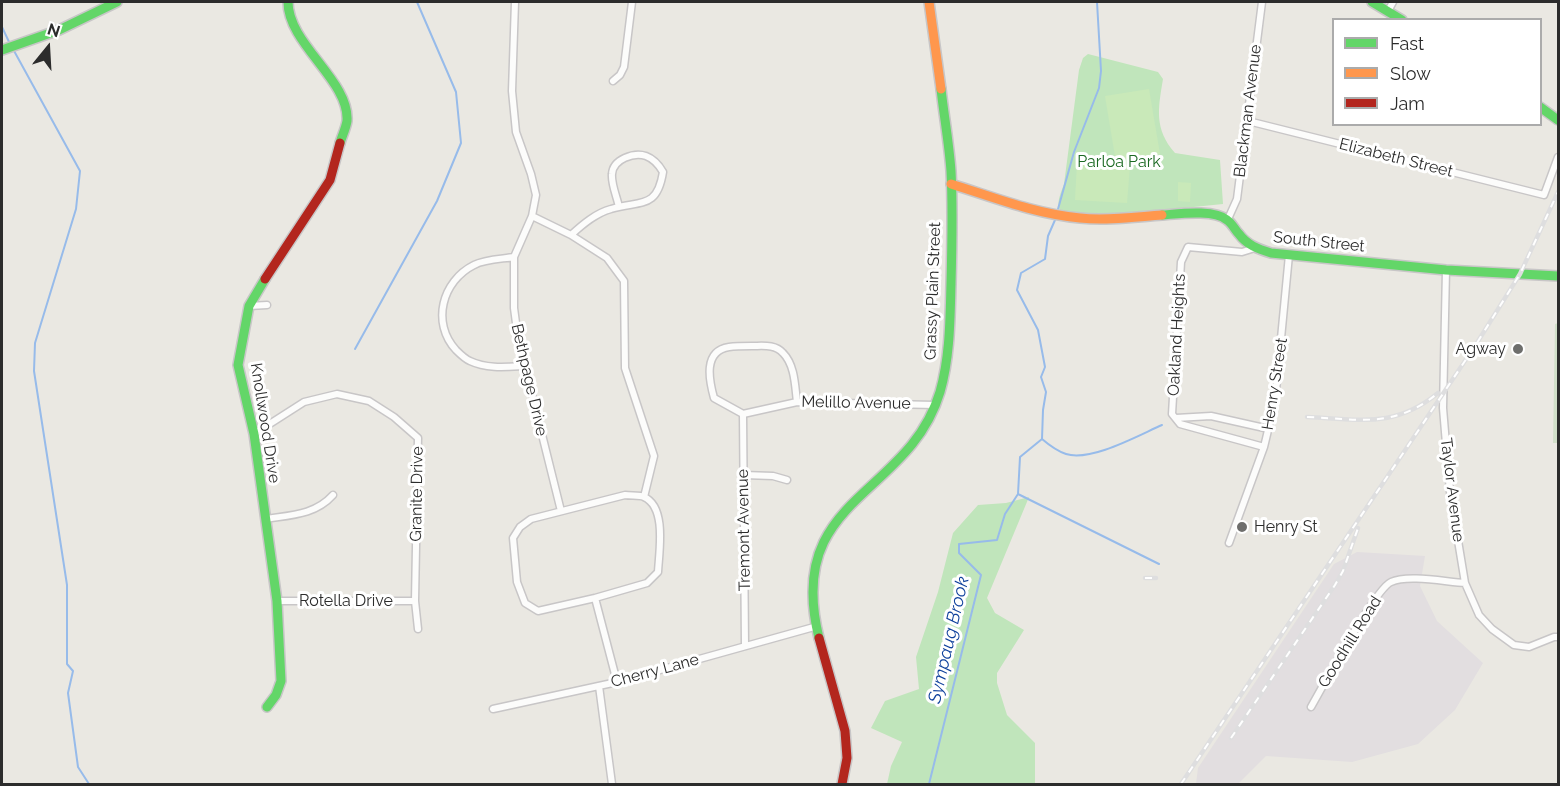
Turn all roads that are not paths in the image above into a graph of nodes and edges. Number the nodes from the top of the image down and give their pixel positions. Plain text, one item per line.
1 (116, 2) edge
2 (288, 2) edge
3 (515, 2) edge
4 (632, 2) edge
5 (929, 2) edge
6 (1262, 2) edge
7 (1371, 2) edge
8 (1393, 2) edge
9 (1388, 11) junction
10 (1399, 18) edge
11 (2, 50) edge
12 (613, 81) dead end
13 (1542, 108) edge
14 (1558, 120) edge
15 (1248, 121) junction
16 (1558, 157) edge
17 (951, 184) junction
18 (619, 207) junction
19 (532, 216) junction
20 (1228, 219) junction
21 (571, 235) junction
22 (1255, 248) junction
23 (1289, 255) junction
24 (514, 257) junction
25 (1446, 270) junction
26 (1558, 276) edge
27 (267, 305) dead end
28 (249, 306) junction
29 (524, 366) junction
30 (797, 402) junction
31 (935, 405) junction
32 (743, 414) junction
33 (1176, 418) junction
34 (1269, 429) junction
35 (254, 434) junction
36 (1264, 447) junction
37 (744, 475) junction
38 (787, 480) dead end
39 (333, 495) dead end
40 (644, 497) junction
41 (561, 512) junction
42 (266, 519) junction
43 (1229, 543) dead end
44 (1465, 584) junction
45 (595, 598) junction
46 (416, 601) junction
47 (277, 602) junction
48 (814, 627) junction
49 (418, 629) dead end
50 (1558, 638) edge
51 (746, 646) junction
52 (617, 682) junction
53 (599, 686) junction
54 (267, 707) dead end
55 (1311, 707) dead end
56 (493, 709) dead end
57 (612, 784) edge
58 (842, 784) edge

1 - 11 street
2 - 28 street, Knollwood Drive
3 - 19 street, Bethpage Drive
4 - 12 street
5 - 17 street, Grassy Plain Street
6 - 15 street, Blackman Avenue
7 - 9 street
8 - 9 street
9 - 10 street
13 - 14 street
15 - 16 street, Elizabeth Street
15 - 20 street, Blackman Avenue
17 - 20 street
17 - 31 street, Grassy Plain Street
18 - 18 street
18 - 21 street
19 - 21 street
19 - 24 street, Bethpage Drive
20 - 22 street, South Street
21 - 40 street
22 - 23 street, South Street
22 - 33 street, Oakland Heights
23 - 25 street, South Street
23 - 34 street, Henry Street
24 - 29 street, Bethpage Drive
24 - 29 street
25 - 26 street, South Street
25 - 44 street, Taylor Avenue
27 - 28 street
28 - 35 street, Knollwood Drive
29 - 41 street, Bethpage Drive
30 - 31 street, Melillo Avenue
30 - 32 street, Melillo Avenue
30 - 32 street
31 - 48 street, Grassy Plain Street
32 - 37 street, Tremont Avenue
33 - 34 street, Oakland Heights
33 - 36 street, Oakland Heights
34 - 36 street, Henry Street
35 - 42 street, Knollwood Drive
35 - 46 street, Granite Drive
36 - 43 street, Henry Street
37 - 38 street
37 - 51 street, Tremont Avenue
39 - 42 street
40 - 41 street
40 - 45 street
41 - 45 street
42 - 47 street, Knollwood Drive
44 - 50 street, Taylor Avenue
44 - 55 street, Goodhill Road
45 - 52 street
46 - 47 street, Rotella Drive
46 - 49 street, Granite Drive
47 - 54 street, Knollwood Drive
48 - 51 street, Cherry Lane
48 - 58 street, Grassy Plain Street
51 - 52 street, Cherry Lane
52 - 53 street, Cherry Lane
53 - 56 street, Cherry Lane
53 - 57 street

